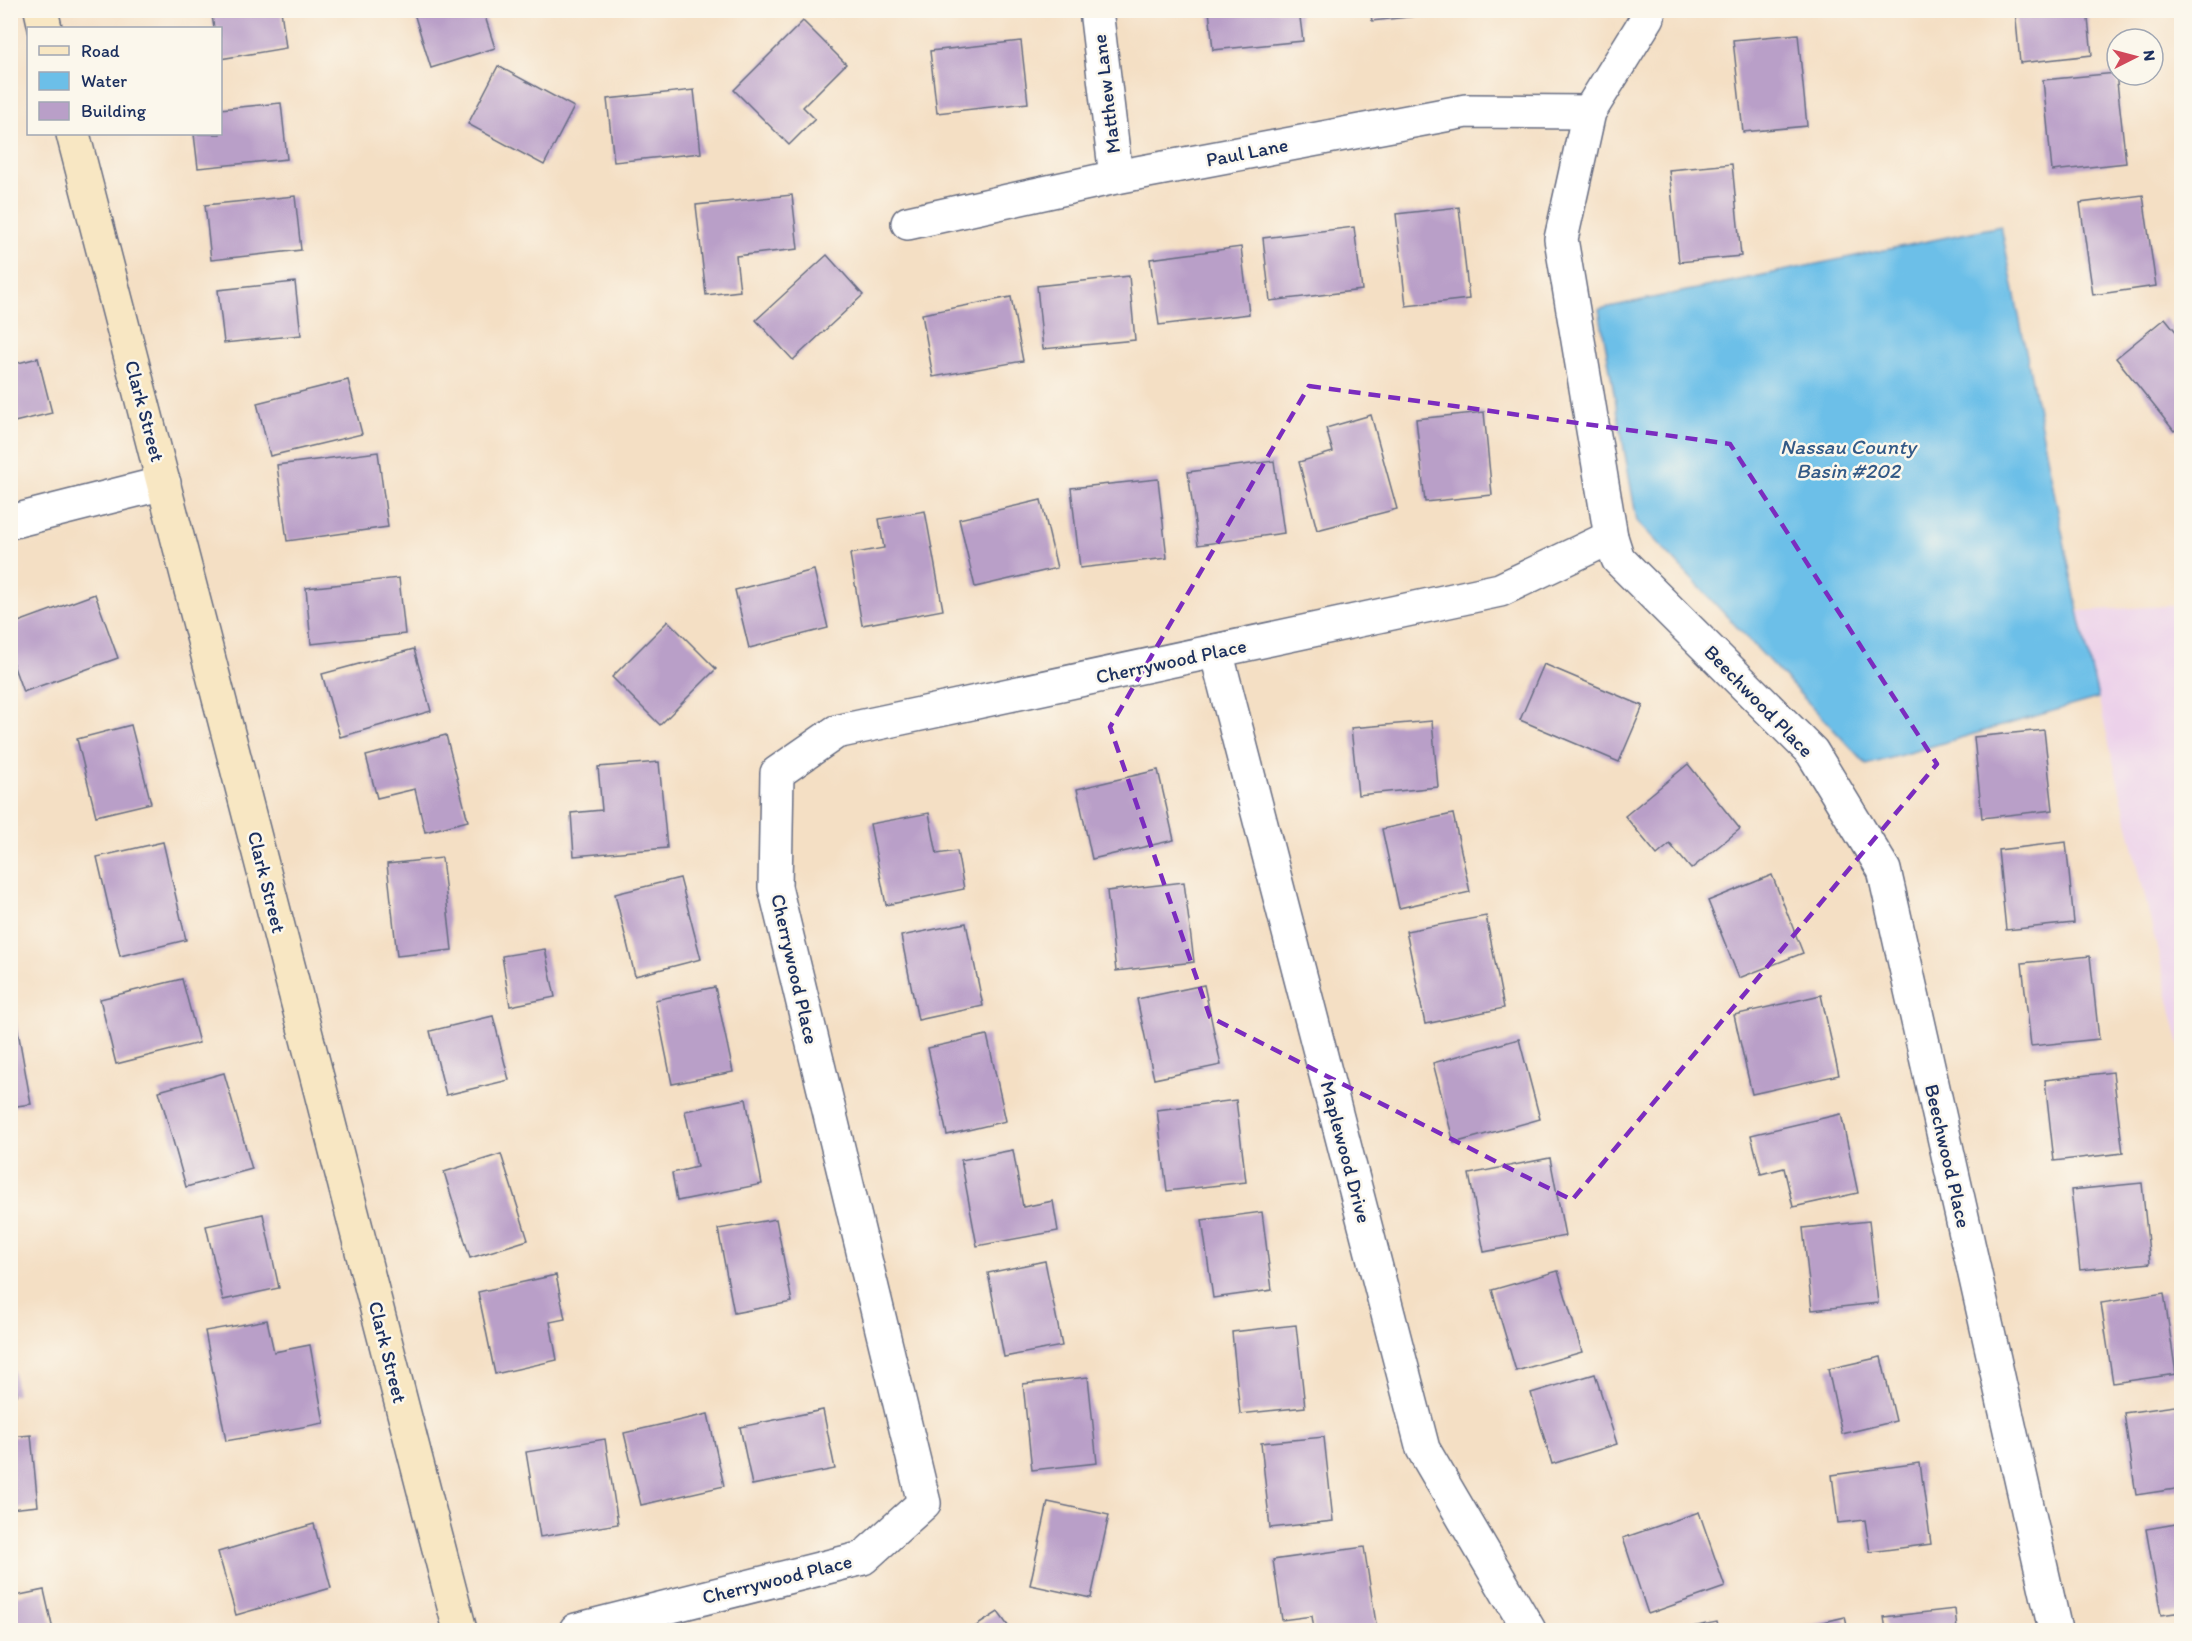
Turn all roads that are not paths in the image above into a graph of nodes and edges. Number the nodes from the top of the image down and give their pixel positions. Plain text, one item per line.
1 (41, 10) edge
2 (1096, 10) edge
3 (1649, 10) edge
4 (45, 27) edge
5 (1588, 112) junction
6 (73, 135) edge
7 (1116, 177) junction
8 (908, 223) dead end
9 (164, 483) junction
10 (10, 522) edge
11 (1611, 537) junction
12 (1216, 651) junction
13 (460, 1630) edge
14 (576, 1630) edge
15 (1529, 1630) edge
16 (2055, 1630) edge

1 - 4 street
2 - 7 street, Matthew Lane
3 - 5 street, Beechwood Place
5 - 7 street, Paul Lane
5 - 11 street, Beechwood Place
6 - 9 street, Clark Street
7 - 8 street, Paul Lane
9 - 10 street
9 - 13 street, Clark Street
11 - 12 street, Cherrywood Place
11 - 16 street, Beechwood Place
12 - 14 street, Cherrywood Place
12 - 15 street, Maplewood Drive

